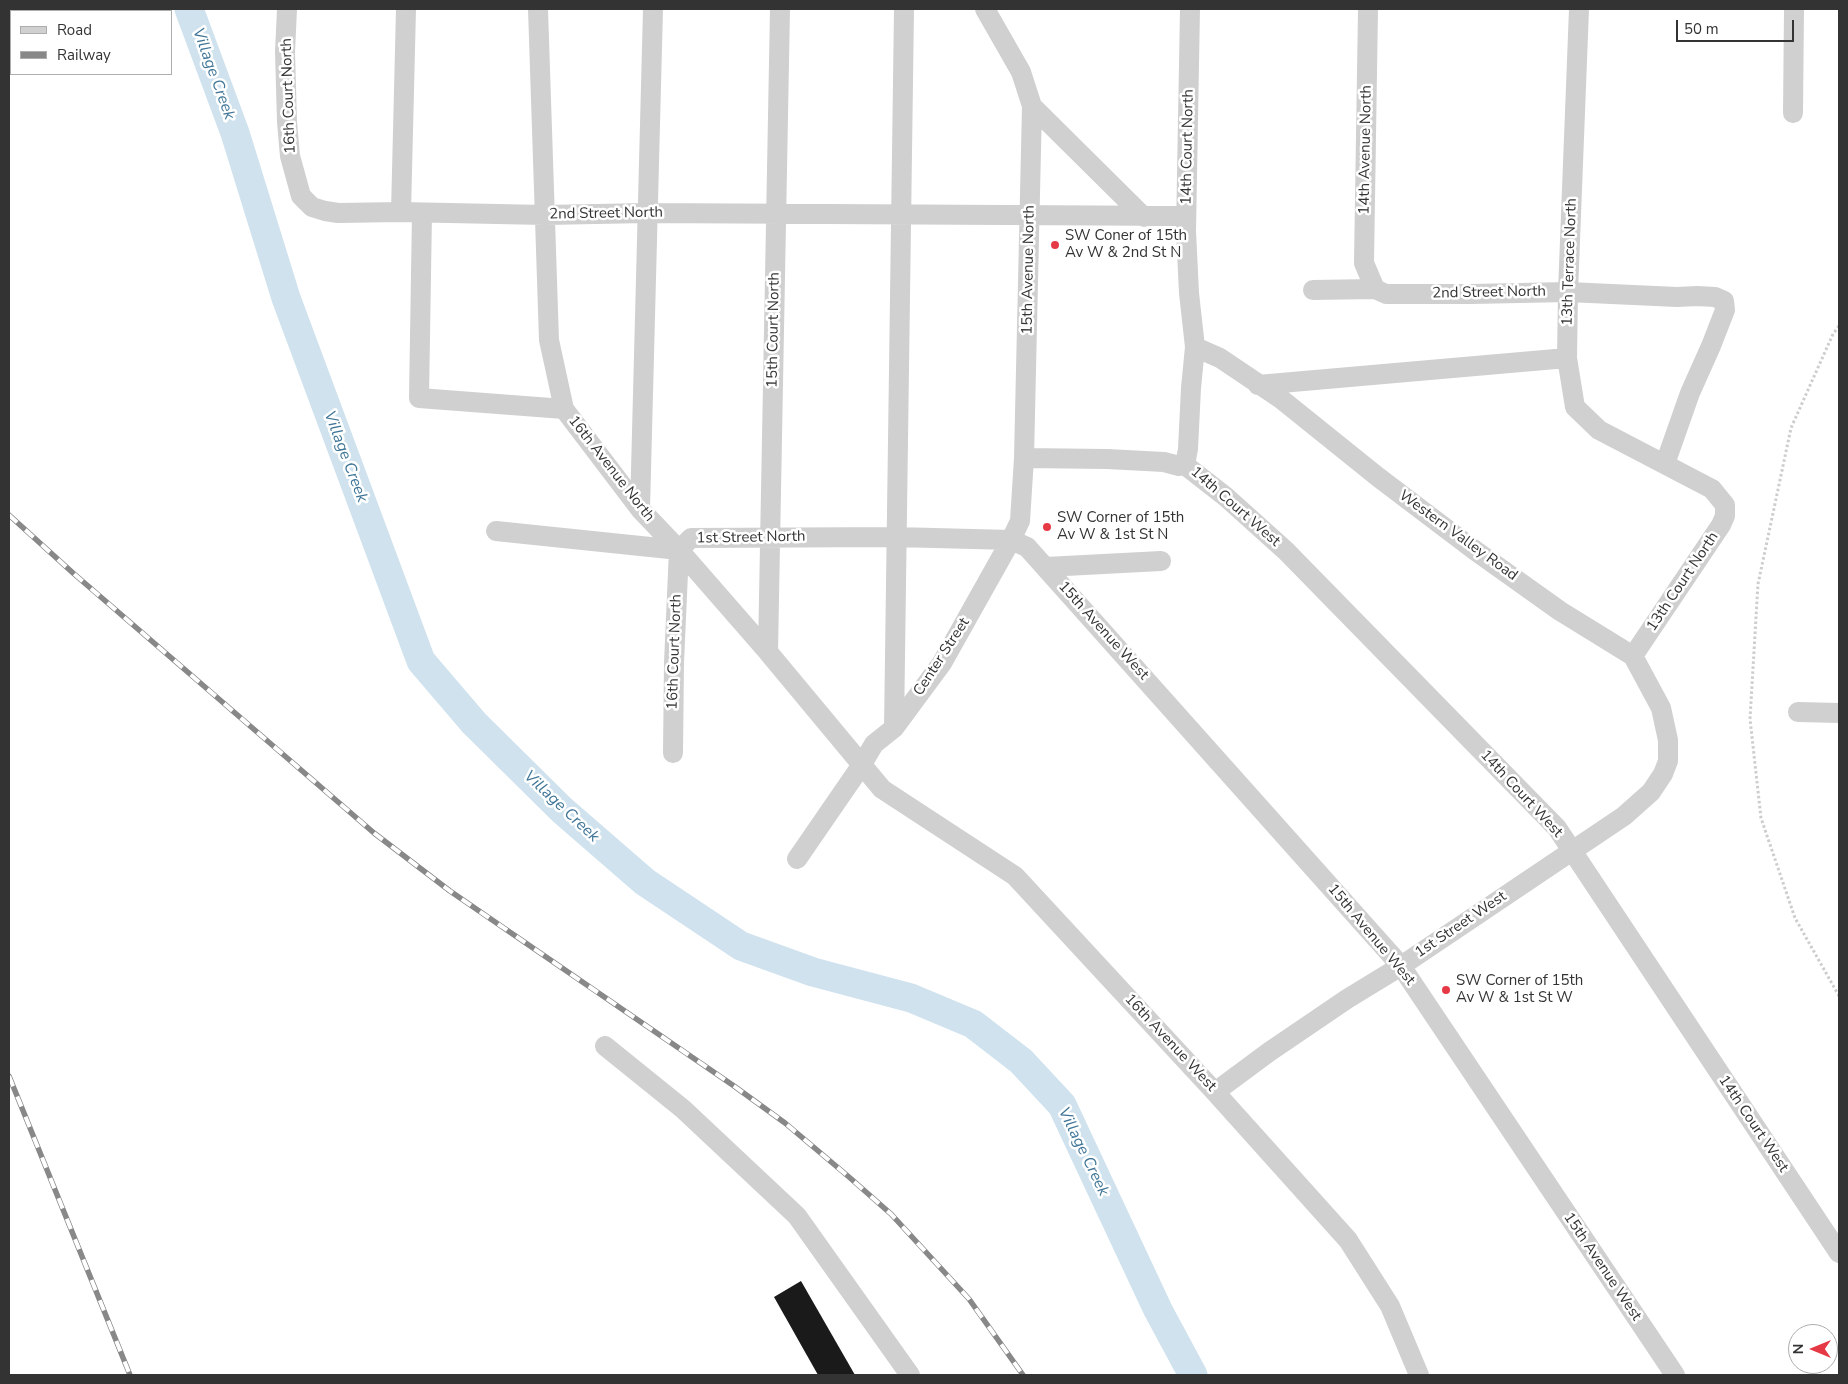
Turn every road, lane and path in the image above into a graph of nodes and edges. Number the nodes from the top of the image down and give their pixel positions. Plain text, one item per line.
1 (287, 9) edge
2 (406, 9) edge
3 (538, 9) edge
4 (653, 9) edge
5 (780, 9) edge
6 (904, 9) edge
7 (985, 9) edge
8 (1190, 9) edge
9 (1368, 9) edge
10 (1579, 9) edge
11 (1794, 9) edge
12 (1032, 106) junction
13 (1793, 113) dead end
14 (312, 207) joint
15 (401, 212) junction
16 (422, 213) junction
17 (647, 213) junction
18 (901, 214) junction
19 (545, 215) junction
20 (776, 215) junction
21 (1030, 215) junction
22 (1186, 216) junction
23 (1144, 217) junction
24 (1375, 289) junction
25 (1313, 290) dead end
26 (1568, 292) junction
27 (1839, 326) edge
28 (1195, 347) junction
29 (1567, 358) junction
30 (1258, 385) junction
31 (564, 409) junction
32 (1024, 458) junction
33 (1665, 464) junction
34 (1186, 465) junction
35 (640, 509) junction
36 (496, 531) dead end
37 (769, 537) junction
38 (896, 537) junction
39 (1011, 540) junction
40 (679, 550) junction
41 (1161, 561) dead end
42 (1046, 567) junction
43 (768, 652) junction
44 (1633, 656) junction
45 (1798, 712) dead end
46 (1839, 713) edge
47 (894, 728) junction
48 (673, 753) dead end
49 (861, 766) junction
50 (1572, 852) junction
51 (797, 859) dead end
52 (1400, 966) junction
53 (1839, 996) edge
54 (605, 1046) dead end
55 (1215, 1092) junction
56 (1839, 1253) edge
57 (910, 1375) edge
58 (1419, 1375) edge
59 (1675, 1375) edge

1 - 14 street, 16th Court North
2 - 15 street
3 - 19 street, 16th Avenue North
4 - 17 street
5 - 20 street, 15th Court North
6 - 18 street
7 - 12 street, 15th Avenue North
8 - 22 street, 14th Court North
9 - 24 street, 14th Avenue North
10 - 26 street, 13th Terrace North
11 - 13 street
12 - 21 street, 15th Avenue North
12 - 23 street
14 - 15 street, 2nd Street North
15 - 16 street, 2nd Street North
16 - 19 street, 2nd Street North
16 - 31 street
17 - 19 street, 2nd Street North
17 - 20 street, 2nd Street North
17 - 35 street
18 - 20 street, 2nd Street North
18 - 21 street, 2nd Street North
18 - 38 street
19 - 31 street, 16th Avenue North
20 - 37 street, 15th Court North
21 - 23 street, 2nd Street North
21 - 32 street, 15th Avenue North
22 - 23 street, 2nd Street North
22 - 28 street, 14th Court North
24 - 25 street, 2nd Street North
24 - 26 street, 2nd Street North
26 - 29 street, 13th Terrace North
26 - 33 street, 2nd Street North
27 - 53 path
28 - 30 street, Western Valley Road
28 - 34 street, 14th Court North
29 - 30 street
29 - 33 street, 13th Terrace North
30 - 44 street, Western Valley Road
31 - 35 street, 16th Avenue North
32 - 34 street
32 - 39 street, 15th Avenue North
33 - 44 street, 13th Court North
34 - 50 street, 14th Court West
35 - 40 street, 16th Avenue North
36 - 40 street, 1st Street North
37 - 38 street, 1st Street North
37 - 40 street, 1st Street North
37 - 43 street, 15th Court North
38 - 39 street, 1st Street North
38 - 47 street
39 - 42 street, 15th Avenue West
39 - 47 street, Center Street
40 - 43 street, 16th Avenue North
40 - 48 street, 16th Court North
41 - 42 street
42 - 52 street, 15th Avenue West
43 - 49 street, 16th Avenue North
44 - 50 street, 1st Street West
45 - 46 street
47 - 49 street, Center Street
49 - 51 street, Center Street
49 - 55 street, 16th Avenue West
50 - 52 street, 1st Street West
50 - 56 street, 14th Court West
52 - 55 street, 1st Street West
52 - 59 street, 15th Avenue West
54 - 57 street
55 - 58 street, 16th Avenue West

